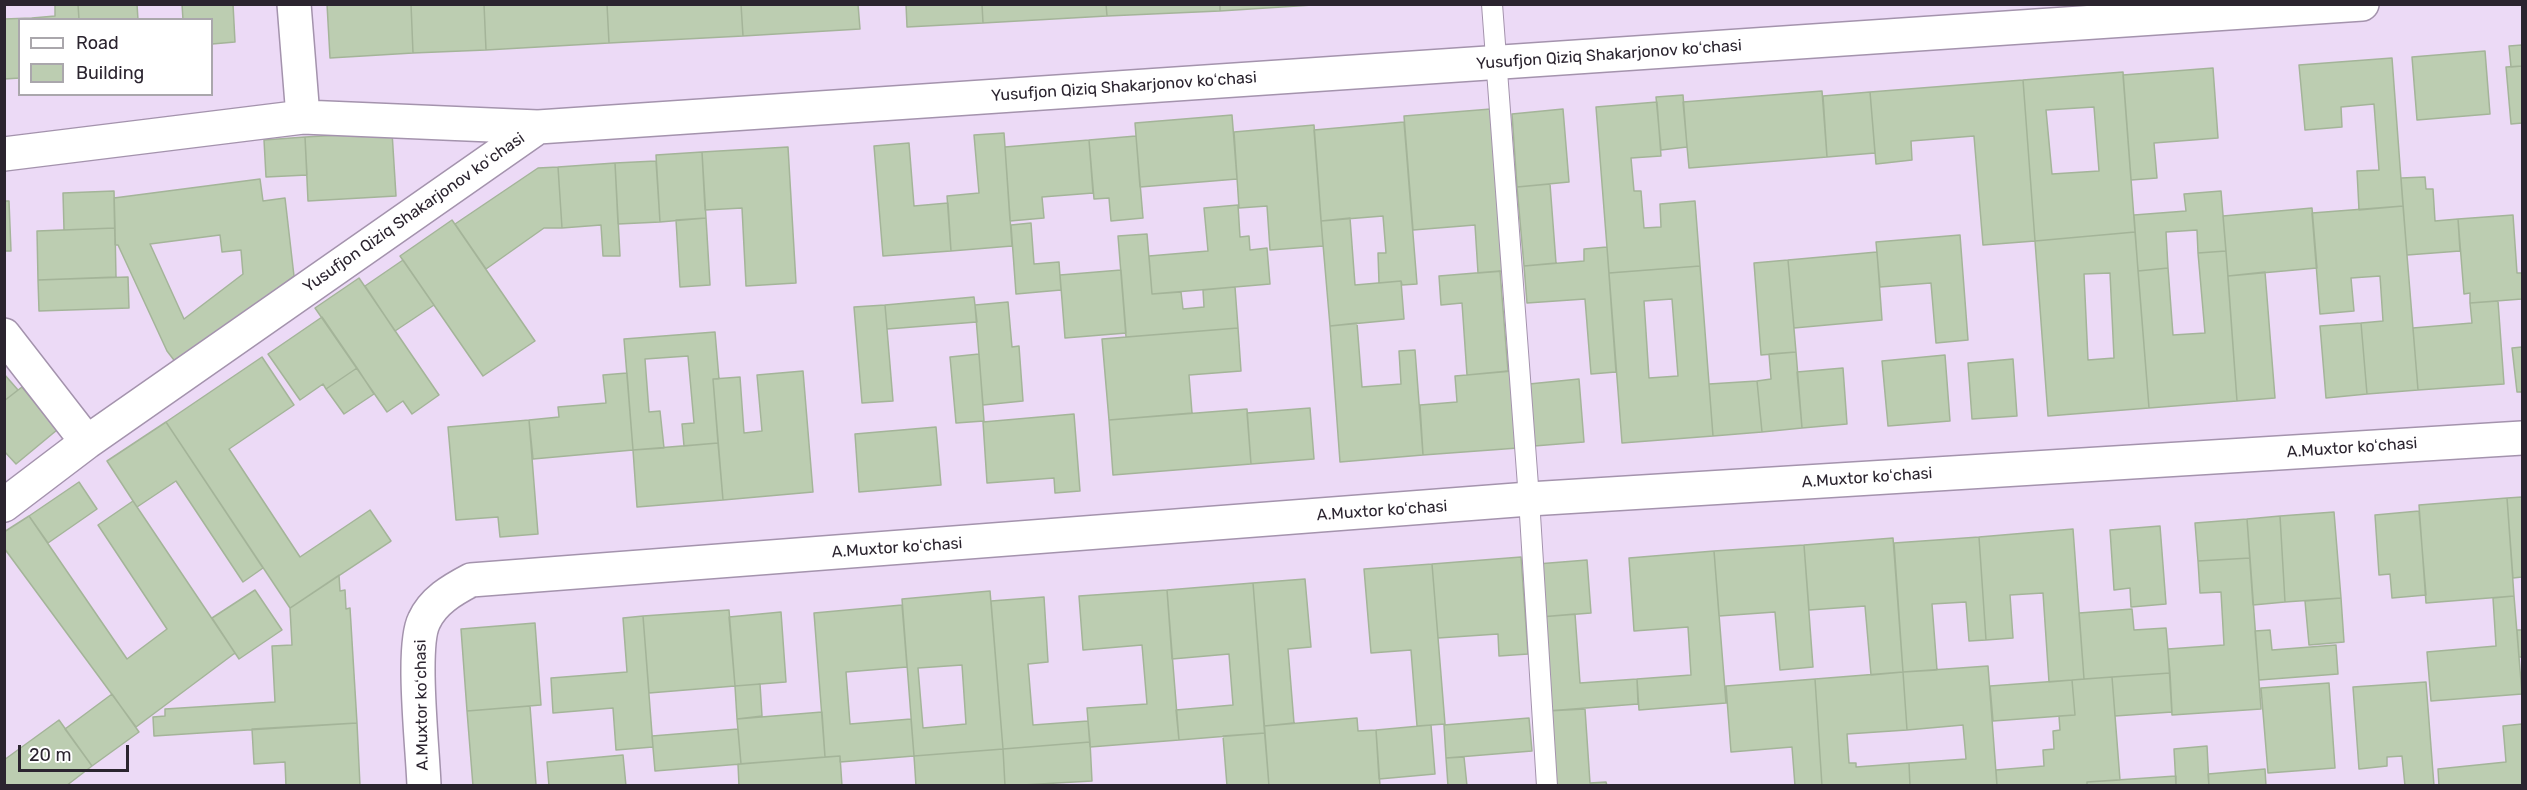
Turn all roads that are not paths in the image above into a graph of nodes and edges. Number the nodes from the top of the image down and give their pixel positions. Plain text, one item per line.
1 (294, 4) edge
2 (1492, 4) edge
3 (2362, 4) edge
4 (1496, 62) junction
5 (303, 117) junction
6 (538, 127) junction
7 (4, 154) edge
8 (4, 335) edge
9 (2523, 438) edge
10 (87, 442) junction
11 (1529, 499) junction
12 (4, 505) edge
13 (424, 786) edge
14 (1547, 786) edge

1 - 5 street
2 - 4 lane
3 - 4 street, Yusufjon Qiziq Shakarjonov koʻchasi
4 - 6 street, Yusufjon Qiziq Shakarjonov koʻchasi
4 - 11 lane
5 - 6 street
5 - 7 street
6 - 10 street, Yusufjon Qiziq Shakarjonov koʻchasi
8 - 10 street
9 - 11 street, A.Muxtor koʻchasi
10 - 12 street, Yusufjon Qiziq Shakarjonov koʻchasi
11 - 13 street, A.Muxtor koʻchasi
11 - 14 lane

